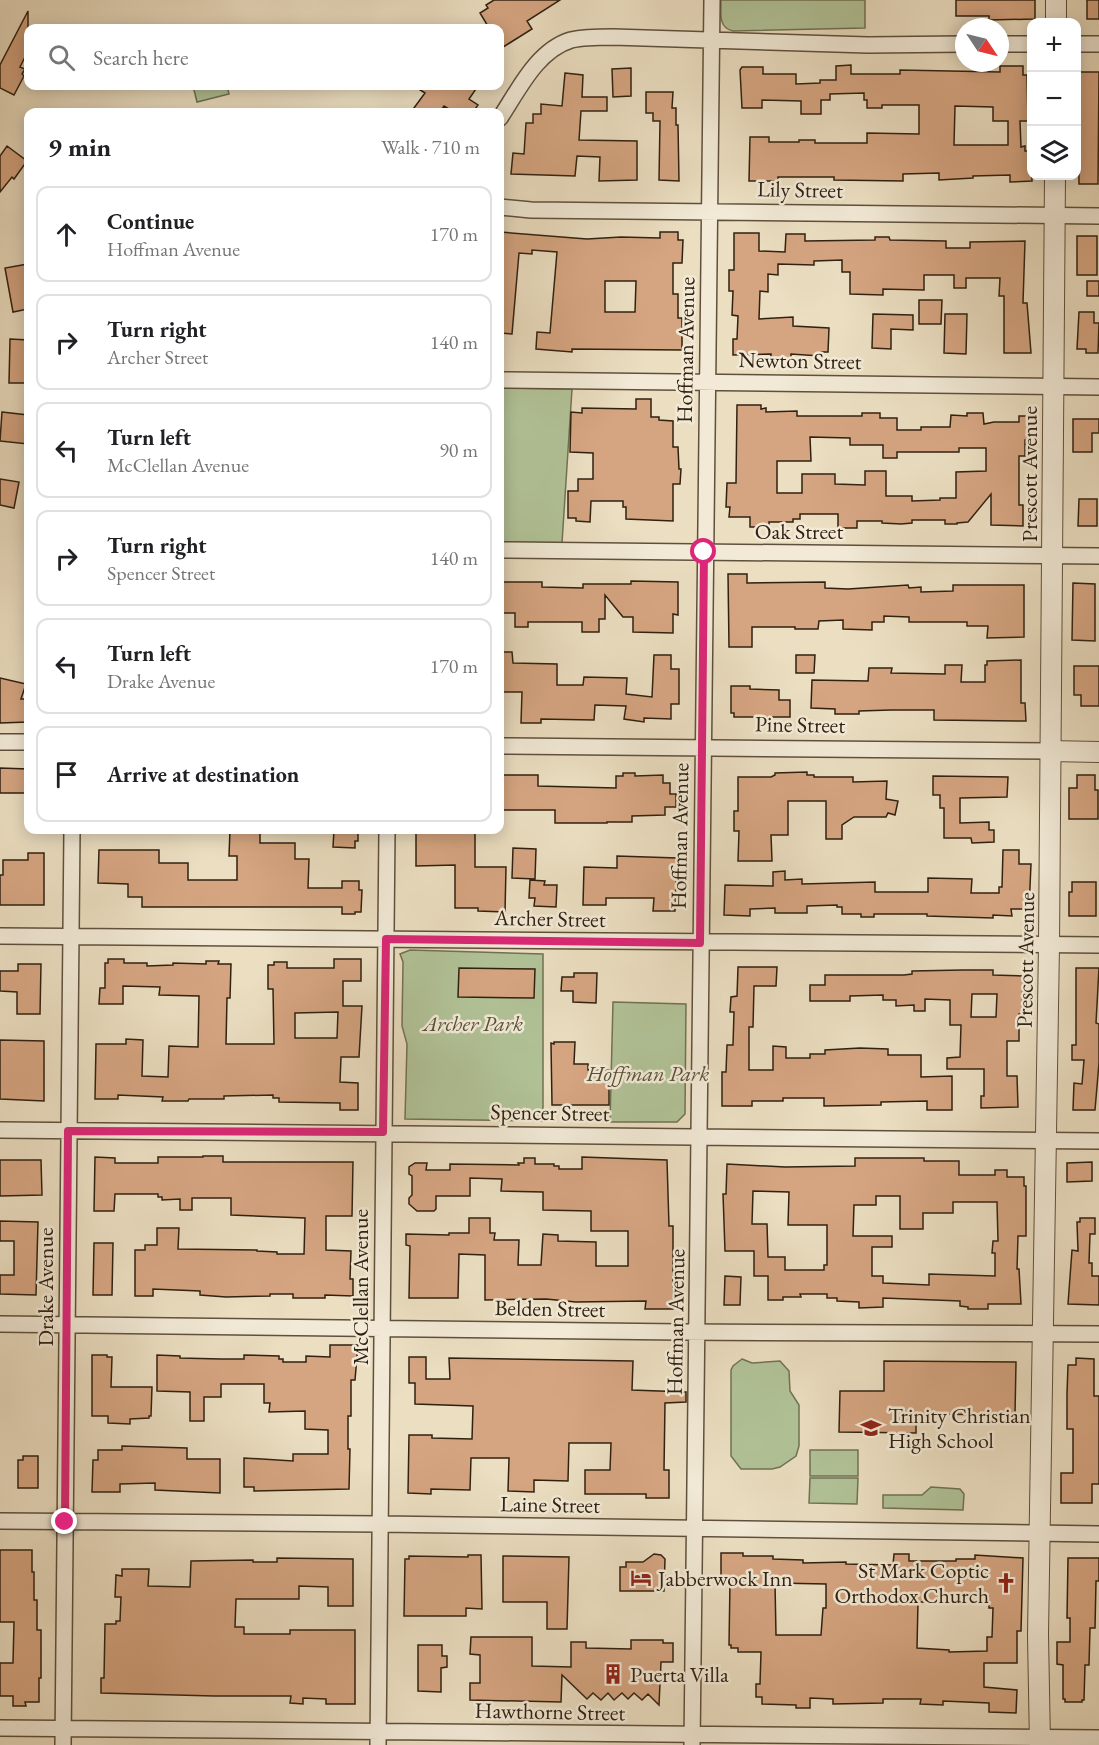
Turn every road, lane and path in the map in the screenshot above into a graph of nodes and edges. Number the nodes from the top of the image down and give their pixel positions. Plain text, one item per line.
1 (712, 0) edge
2 (1056, 0) edge
3 (1056, 18) edge
4 (712, 39) junction
5 (955, 44) edge
6 (1009, 44) edge
7 (1027, 44) edge
8 (1081, 44) edge
9 (1099, 44) edge
10 (504, 112) edge
11 (1055, 180) edge
12 (504, 207) edge
13 (710, 211) junction
14 (1054, 215) junction
15 (1099, 216) edge
16 (504, 380) edge
17 (707, 381) junction
18 (1053, 387) junction
19 (1099, 387) edge
20 (504, 550) edge
21 (704, 552) junction
22 (1052, 555) junction
23 (1099, 556) edge
24 (0, 742) edge
25 (24, 742) edge
26 (504, 746) edge
27 (703, 747) junction
28 (1050, 751) junction
29 (1099, 752) edge
30 (72, 834) edge
31 (387, 834) edge
32 (0, 936) edge
33 (71, 937) junction
34 (386, 939) junction
35 (700, 943) junction
36 (1049, 945) junction
37 (1099, 945) edge
38 (0, 1130) edge
39 (68, 1131) junction
40 (383, 1132) junction
41 (699, 1137) junction
42 (1047, 1140) junction
43 (1099, 1141) edge
44 (0, 1324) edge
45 (68, 1325) junction
46 (382, 1329) junction
47 (698, 1332) junction
48 (1043, 1333) junction
49 (1099, 1334) edge
50 (0, 1521) edge
51 (65, 1522) junction
52 (380, 1524) junction
53 (694, 1529) junction
54 (1041, 1533) junction
55 (1099, 1534) edge
56 (0, 1728) edge
57 (63, 1729) junction
58 (378, 1738) edge
59 (1099, 1738) edge
60 (692, 1740) edge
61 (1040, 1741) edge
62 (63, 1745) edge

1 - 4 street, Hoffman Avenue
2 - 3 street
4 - 5 street
4 - 10 street
4 - 13 street, Hoffman Avenue
6 - 7 street
8 - 9 street
11 - 14 street, Prescott Avenue
12 - 13 street, Lily Street
13 - 14 street, Lily Street
13 - 17 street, Hoffman Avenue
14 - 15 street, Lily Street
14 - 18 street, Prescott Avenue
16 - 17 street, Newton Street
17 - 18 street, Newton Street
17 - 21 street, Hoffman Avenue
18 - 19 street, Newton Street
18 - 22 street, Prescott Avenue
20 - 21 street, Oak Street
21 - 22 street, Oak Street
21 - 27 street, Hoffman Avenue
22 - 23 street, Oak Street
22 - 28 street, Prescott Avenue
24 - 25 street
26 - 27 street, Pine Street
27 - 28 street, Pine Street
27 - 35 street, Hoffman Avenue
28 - 29 street, Pine Street
28 - 36 street, Prescott Avenue
30 - 33 street, Drake Avenue
31 - 34 street, McClellan Avenue
32 - 33 street, Archer Street
33 - 34 street, Archer Street
33 - 39 street, Drake Avenue
34 - 35 street, Archer Street
34 - 40 street, McClellan Avenue
35 - 36 street, Archer Street
35 - 41 street, Hoffman Avenue
36 - 37 street, Archer Street
36 - 42 street, Prescott Avenue
38 - 39 street, Spencer Street
39 - 40 street, Spencer Street
39 - 45 street, Drake Avenue
40 - 41 street, Spencer Street
40 - 46 street, McClellan Avenue
41 - 42 street, Spencer Street
41 - 47 street, Hoffman Avenue
42 - 43 street, Spencer Street
42 - 48 street, Prescott Avenue
44 - 45 street, Belden Street
45 - 46 street, Belden Street
45 - 51 street, Drake Avenue
46 - 47 street, Belden Street
46 - 52 street, McClellan Avenue
47 - 48 street, Belden Street
47 - 53 street, Hoffman Avenue
48 - 49 street, Belden Street
48 - 54 street, Prescott Avenue
50 - 51 street, Laine Street
51 - 52 street, Laine Street
51 - 57 street, Drake Avenue
52 - 53 street, Laine Street
52 - 58 street, McClellan Avenue
53 - 54 street, Laine Street
53 - 60 street, Hoffman Avenue
54 - 55 street, Laine Street
54 - 61 street, Prescott Avenue
56 - 57 street, Hawthorne Street
57 - 58 street, Hawthorne Street
57 - 62 street, Drake Avenue
58 - 60 street, Hawthorne Street
59 - 61 street, Hawthorne Street
60 - 61 street, Hawthorne Street

